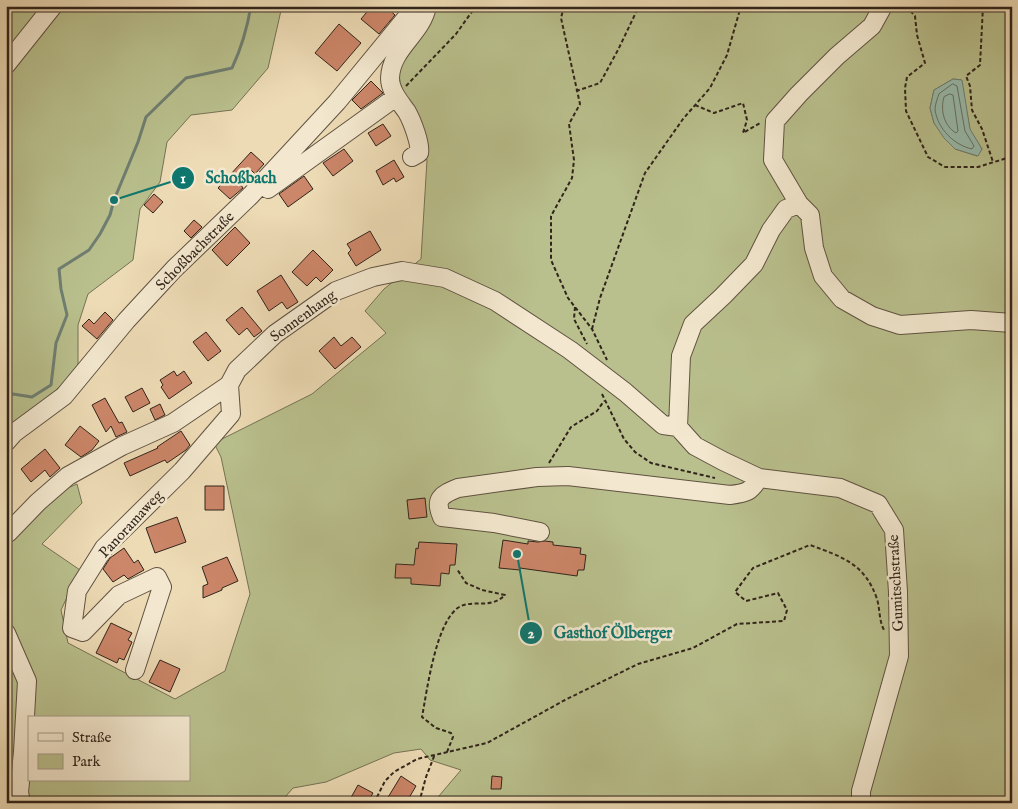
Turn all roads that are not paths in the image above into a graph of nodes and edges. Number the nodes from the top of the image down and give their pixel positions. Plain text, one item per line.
1 (53, 6) edge
2 (416, 6) edge
3 (427, 6) edge
4 (883, 6) edge
5 (6, 65) edge
6 (396, 97) junction
7 (412, 157) dead end
8 (251, 195) junction
9 (799, 204) junction
10 (1012, 323) edge
11 (229, 385) junction
12 (678, 427) junction
13 (6, 442) edge
14 (759, 478) junction
15 (540, 532) dead end
16 (6, 533) edge
17 (6, 633) edge
18 (135, 670) dead end
19 (21, 803) edge
20 (861, 803) edge

1 - 5 street
2 - 8 street, Schoßbachstraße
3 - 6 street
4 - 9 street
6 - 7 street
6 - 8 street
8 - 13 street, Schoßbachstraße
9 - 10 street
9 - 12 street
11 - 12 street, Sonnenhang
11 - 16 street, Sonnenhang
11 - 18 street, Panoramaweg
12 - 14 street, Gumitschstraße
14 - 15 street
14 - 20 street, Gumitschstraße
17 - 19 street

